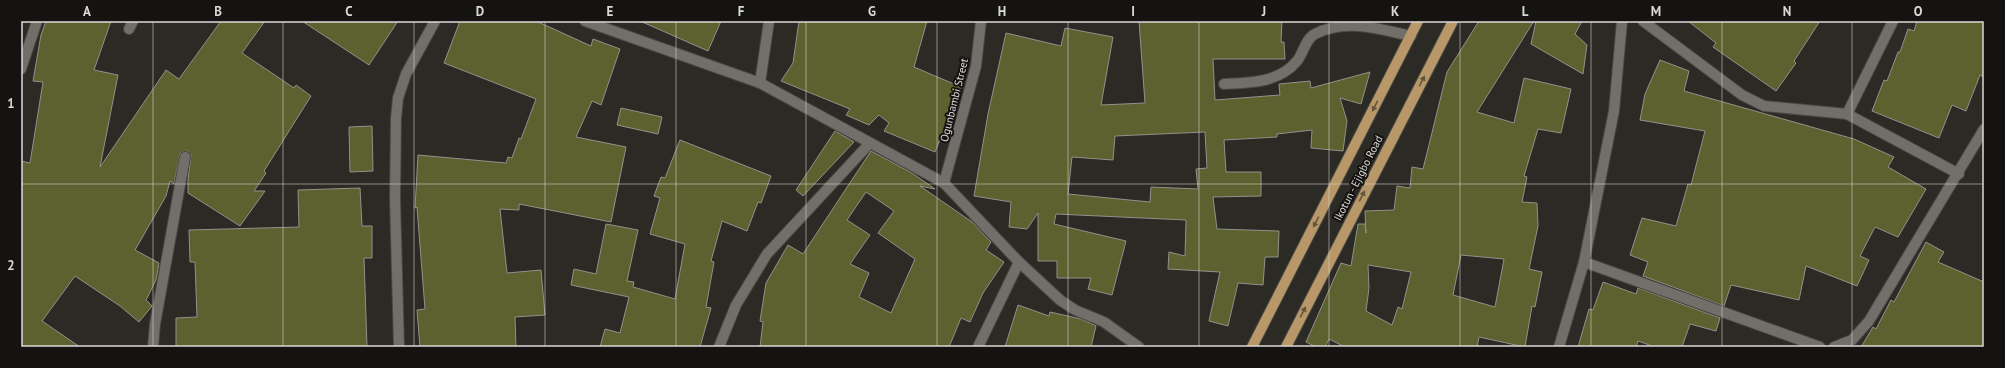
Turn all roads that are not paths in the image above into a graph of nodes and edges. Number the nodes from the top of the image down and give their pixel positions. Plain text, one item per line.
1 (37, 21) edge
2 (435, 21) edge
3 (585, 21) edge
4 (769, 21) edge
5 (981, 21) edge
6 (1418, 21) edge
7 (1453, 21) edge
8 (1622, 21) edge
9 (1643, 21) edge
10 (1893, 21) edge
11 (1411, 36) junction
12 (21, 70) edge
13 (760, 83) junction
14 (1224, 84) dead end
15 (1847, 114) junction
16 (1984, 129) edge
17 (870, 143) junction
18 (185, 158) dead end
19 (1959, 174) junction
20 (944, 183) junction
21 (1019, 262) junction
22 (1584, 262) junction
23 (153, 347) edge
24 (399, 347) edge
25 (719, 347) edge
26 (978, 347) edge
27 (1139, 347) edge
28 (1252, 347) edge
29 (1286, 347) edge
30 (1559, 347) edge
31 (1820, 347) edge
32 (1834, 347) edge

1 - 12 street
2 - 24 street
3 - 13 street
4 - 13 street
5 - 20 street, Ogunbambi Street
6 - 11 main road, Ikotun - Ejigbo Road
29 -> 7 main road, Ikotun - Ejigbo Road
8 - 22 street
9 - 15 street
10 - 15 street
11 - 14 street
11 -> 28 main road, Ikotun - Ejigbo Road
13 - 17 street
15 - 19 street
16 - 19 street
17 - 20 street
17 - 25 street
18 - 23 street
19 - 32 street
20 - 21 street
21 - 26 street
21 - 27 street
22 - 30 street
22 - 31 street

